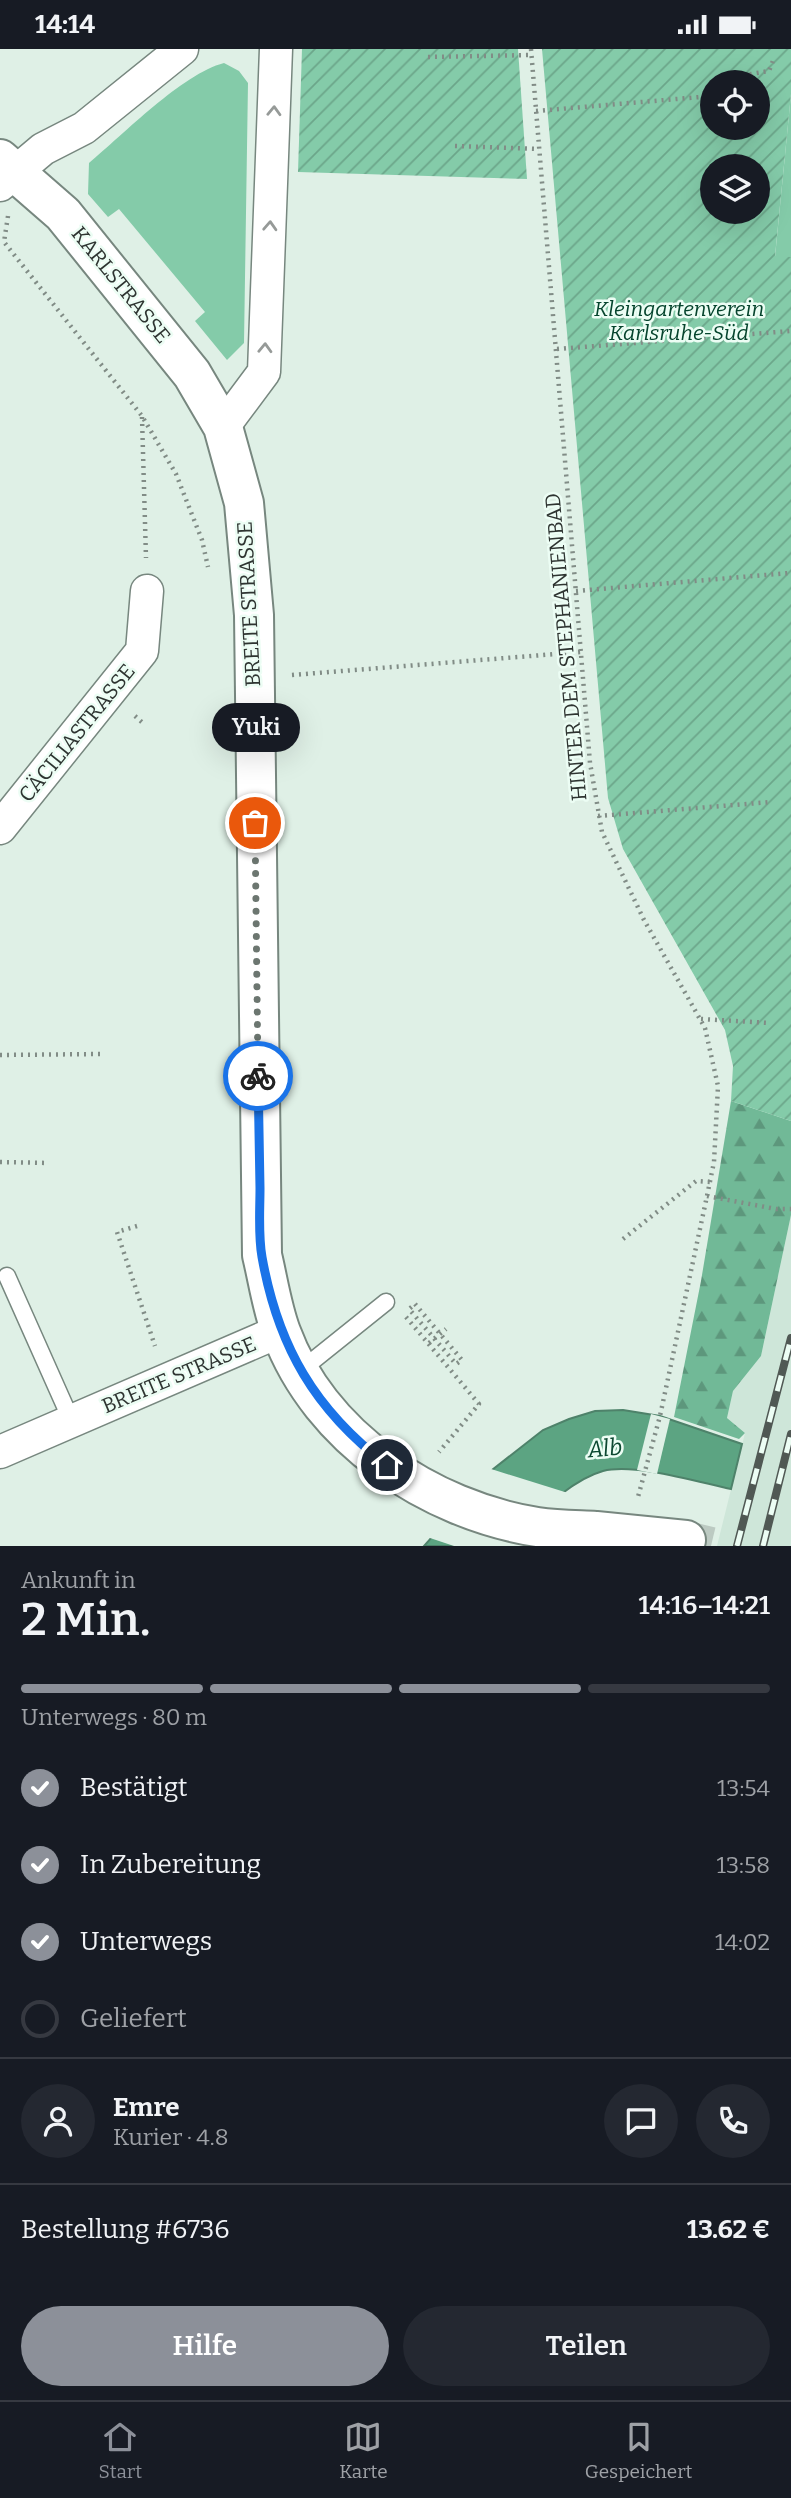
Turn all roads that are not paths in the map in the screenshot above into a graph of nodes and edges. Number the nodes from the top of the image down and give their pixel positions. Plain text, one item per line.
1 (182, 49) edge
2 (276, 49) edge
3 (5, 172) edge
4 (223, 426) junction
5 (146, 591) road end
6 (0, 828) edge
7 (7, 1276) dead end
8 (386, 1302) dead end
9 (280, 1331) junction
10 (300, 1371) junction
11 (72, 1422) junction
12 (0, 1452) edge
13 (626, 1527) edge
14 (686, 1540) dead end

1 - 3 street
4 -> 2 street
3 - 4 street, KARLSTRASSE
4 - 9 street, BREITE STRASSE
5 - 6 street, CÄCILIASTRASSE
7 - 11 lane
8 - 10 lane
9 - 10 street
9 - 11 street, BREITE STRASSE
10 - 13 street
11 - 12 street, BREITE STRASSE
13 - 14 street

